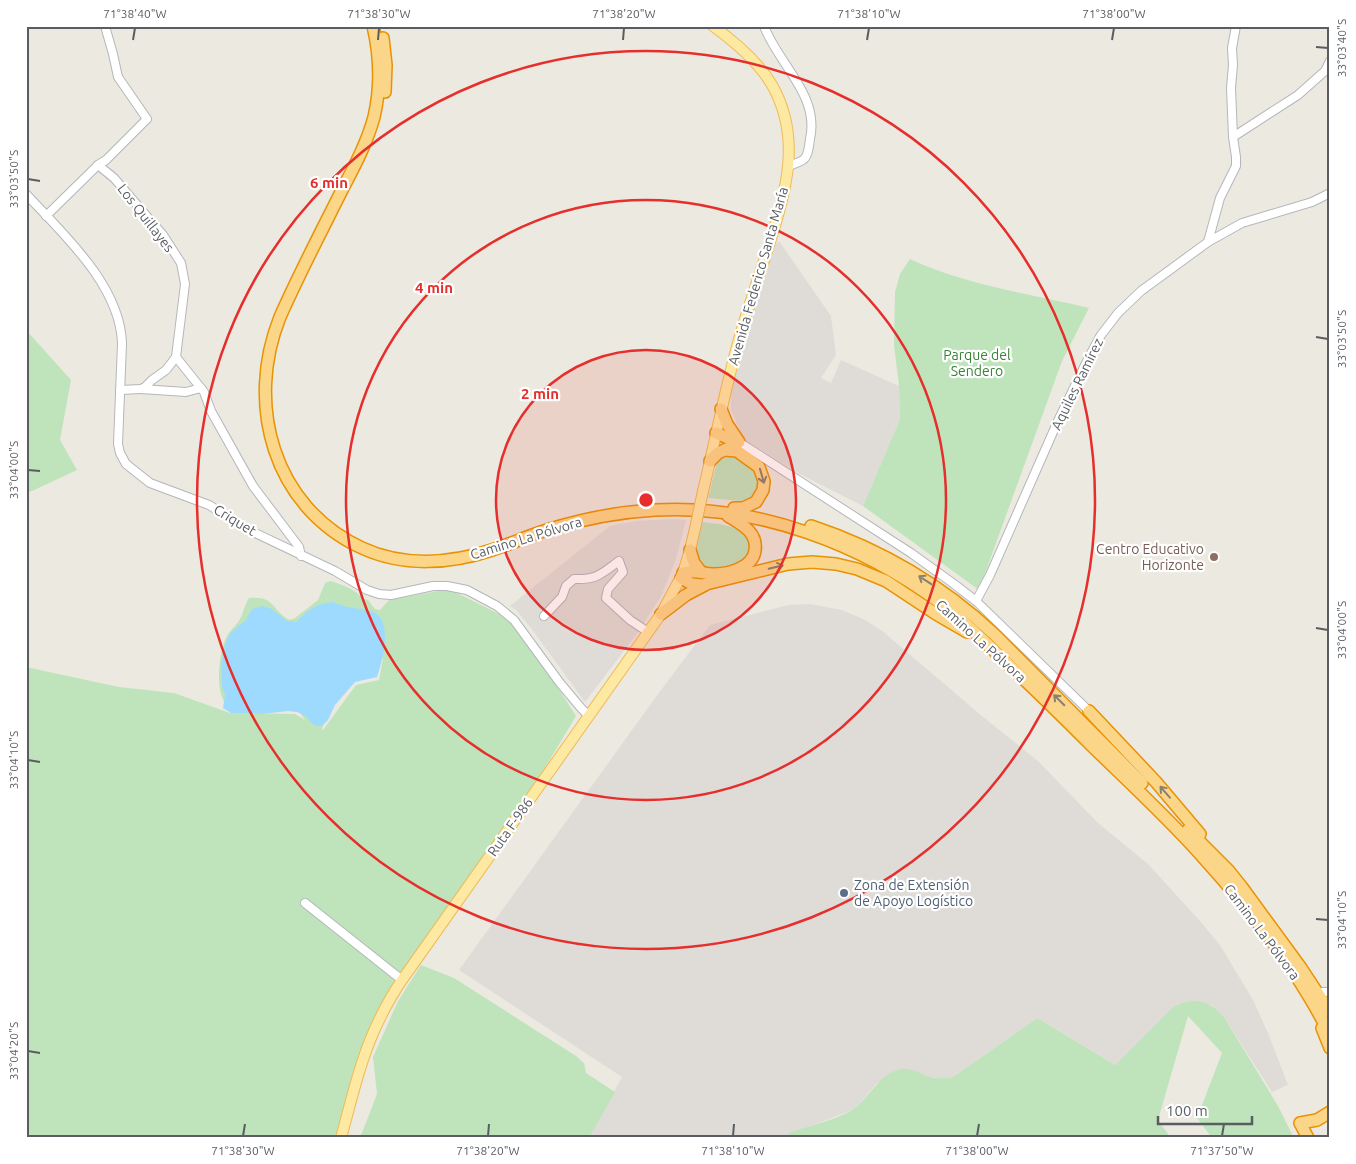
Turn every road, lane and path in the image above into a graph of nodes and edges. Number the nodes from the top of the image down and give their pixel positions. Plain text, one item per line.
1 (105, 26) edge
2 (373, 26) edge
3 (381, 26) edge
4 (713, 26) edge
5 (764, 26) edge
6 (1236, 26) edge
7 (1330, 61) edge
8 (1233, 136) junction
9 (98, 165) junction
10 (788, 167) junction
11 (26, 194) edge
12 (1330, 194) edge
13 (46, 216) junction
14 (1208, 242) junction
15 (176, 357) junction
16 (201, 388) junction
17 (141, 389) junction
18 (120, 390) junction
19 (721, 409) junction
20 (716, 433) junction
21 (734, 446) junction
22 (710, 461) junction
23 (734, 508) junction
24 (722, 513) junction
25 (696, 524) joint
26 (690, 550) junction
27 (301, 556) junction
28 (702, 572) junction
29 (682, 575) junction
30 (711, 583) junction
31 (976, 601) junction
32 (661, 614) junction
33 (544, 616) dead end
34 (648, 632) junction
35 (987, 643) junction
36 (1089, 711) joint
37 (588, 715) junction
38 (1229, 871) junction
39 (305, 903) dead end
40 (402, 980) junction
41 (1330, 992) edge
42 (1313, 993) junction
43 (1330, 1012) edge
44 (1330, 1034) edge
45 (1330, 1048) edge
46 (1330, 1112) edge
47 (1330, 1122) edge
48 (1307, 1136) edge
49 (341, 1138) edge

1 - 9 street
2 - 24 highway, Camino La Pólvora
3 - 23 highway, Camino La Pólvora
4 - 10 main road, Avenida Federico Santa María
5 - 10 street
6 - 8 street
7 - 8 street
8 - 14 street
9 - 13 street
9 - 15 street, Los Quillayes
10 - 19 main road, Avenida Federico Santa María
11 - 13 street, Criquet
12 - 14 street, Aquiles Ramírez
13 - 18 street, Criquet
14 - 31 street, Aquiles Ramírez
15 - 16 street
15 - 17 street
16 - 17 street
16 - 27 street
17 - 18 street
18 - 27 street, Criquet
19 - 20 main road, Avenida Federico Santa María
19 - 21 highway
20 - 21 highway
20 - 22 main road, Avenida Federico Santa María
21 - 22 highway
21 -> 23 highway
21 - 31 street
22 - 25 main road, Avenida Federico Santa María, bridge
38 -> 23 highway, Camino La Pólvora
24 - 28 highway
24 - 35 highway, Camino La Pólvora
25 - 26 main road, Ruta F-986
26 - 28 highway
26 - 29 main road, Ruta F-986
27 - 37 street, Criquet
28 - 29 highway
29 - 30 highway
29 - 32 main road, Ruta F-986
30 - 32 highway
30 -> 35 highway
31 - 36 street
32 - 34 main road, Ruta F-986
33 - 34 street
34 - 37 main road, Ruta F-986
35 - 42 highway, Camino La Pólvora
38 -> 36 highway
37 - 40 main road, Ruta F-986
38 - 42 highway, Camino La Pólvora
39 - 40 street
40 - 49 main road, Ruta F-986
41 - 42 street
42 - 43 highway, Camino La Pólvora
42 - 44 highway, Camino La Pólvora
42 - 45 highway
46 - 48 highway
47 - 48 highway

